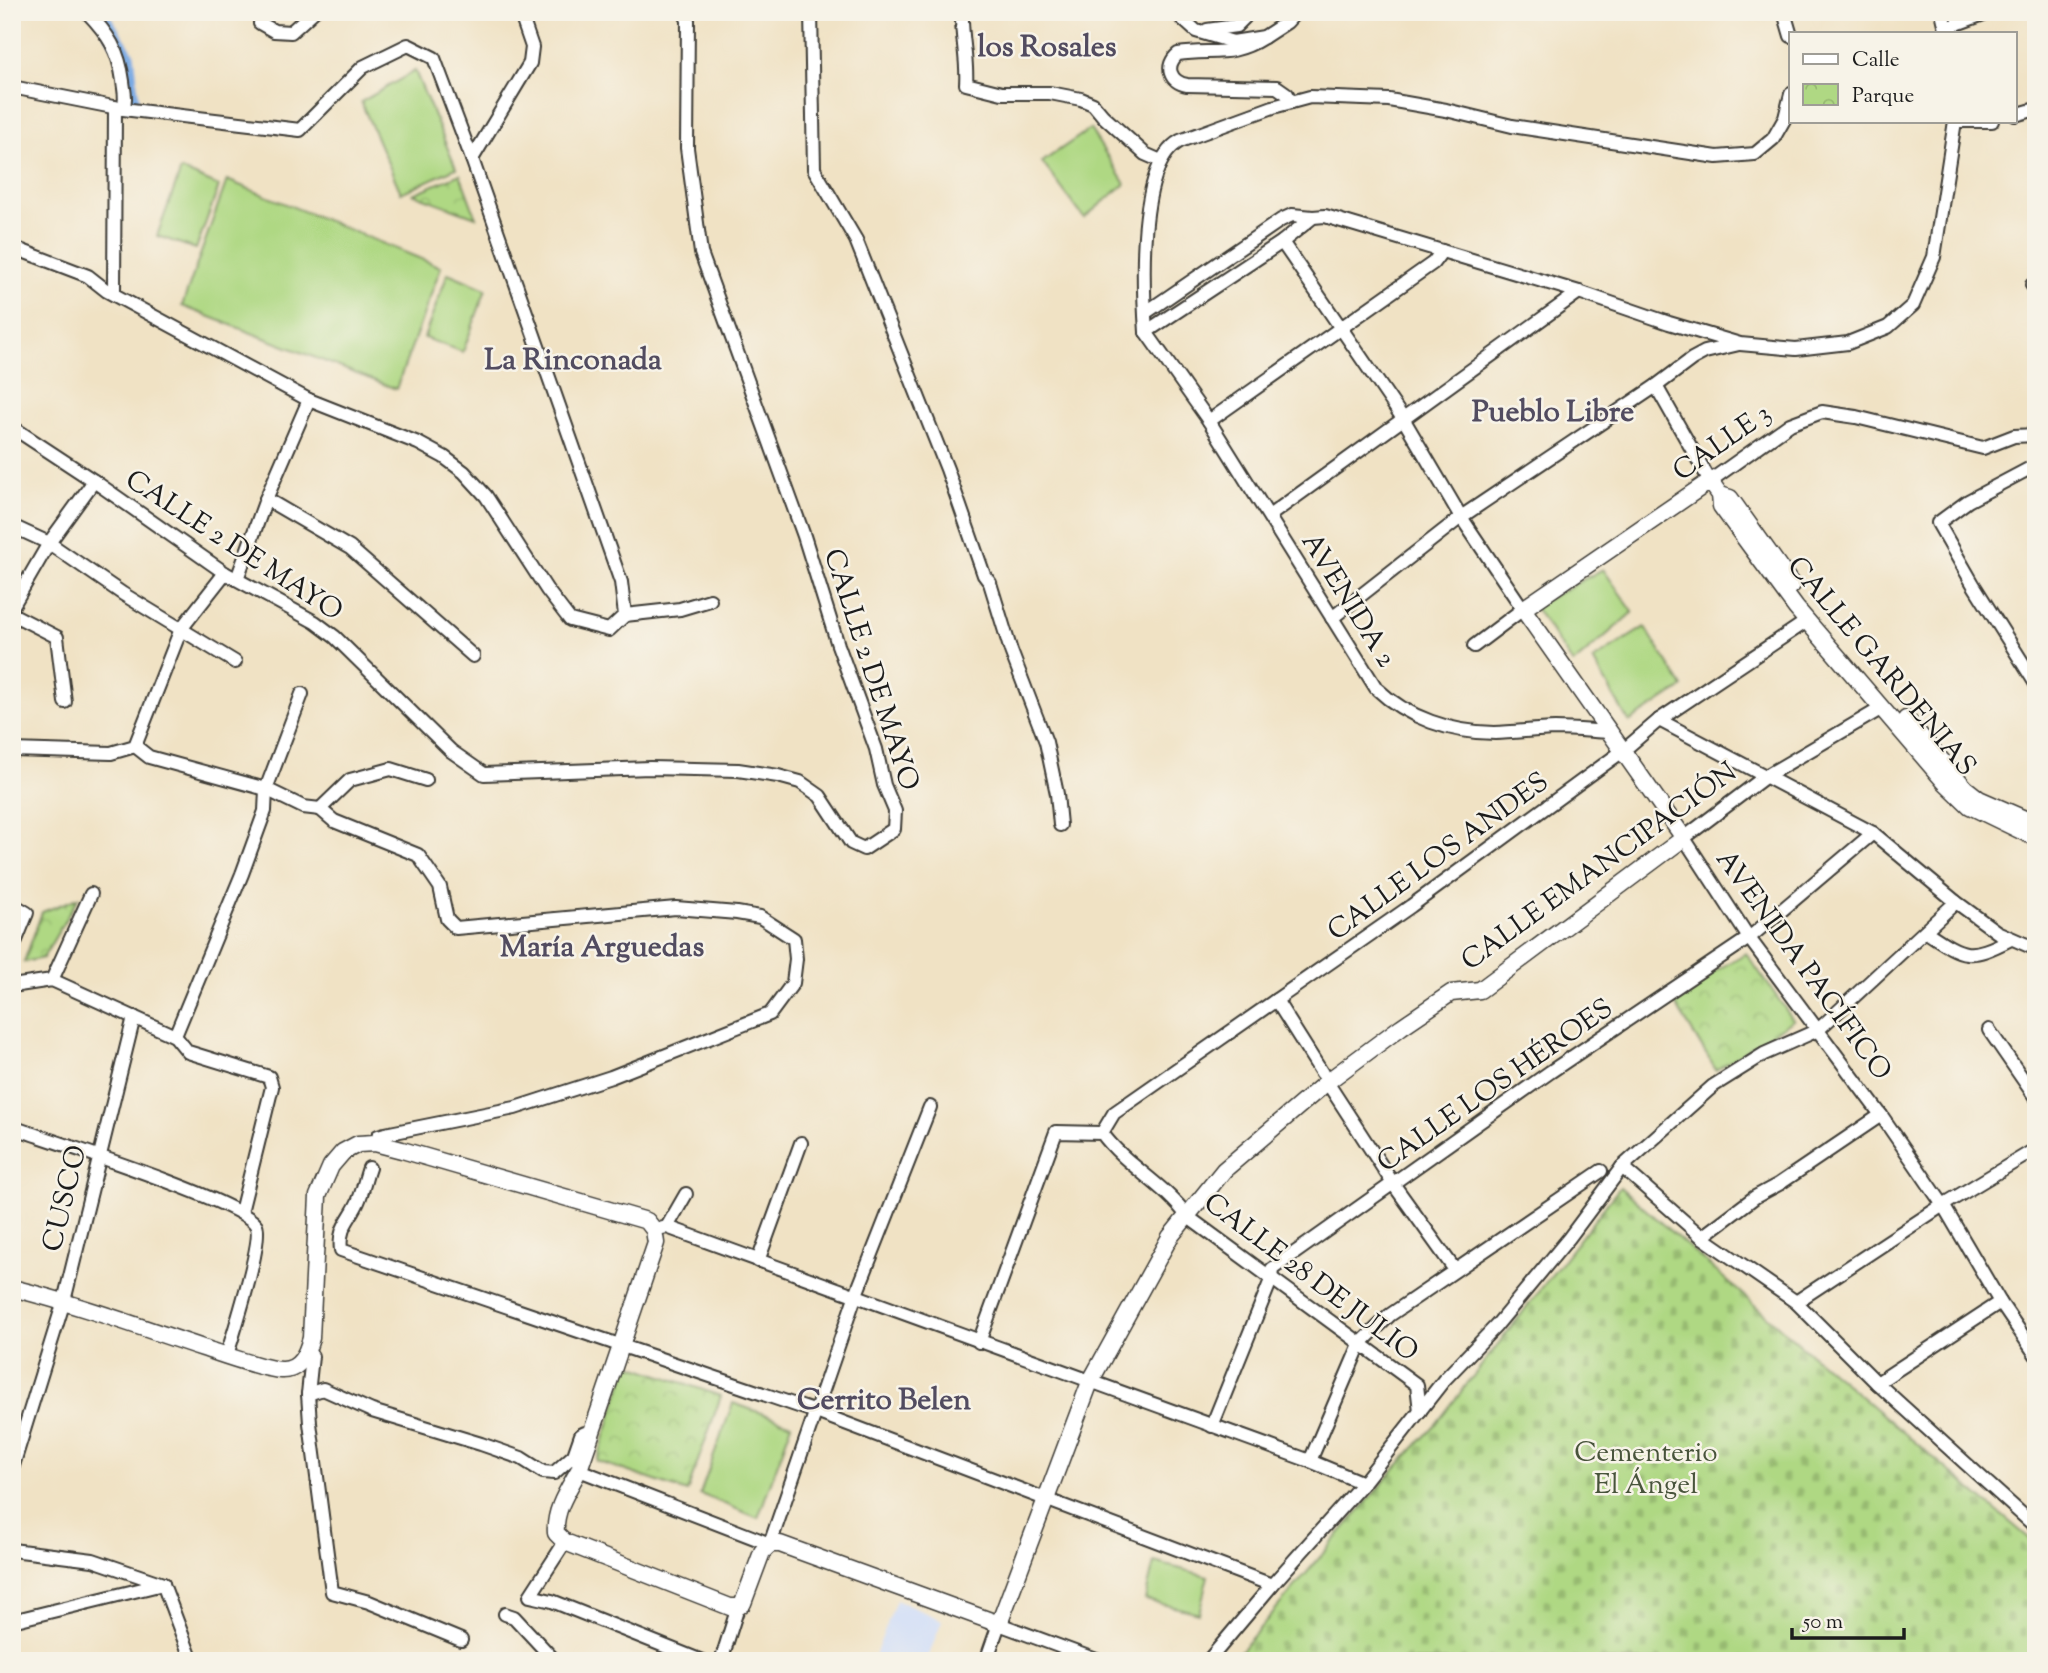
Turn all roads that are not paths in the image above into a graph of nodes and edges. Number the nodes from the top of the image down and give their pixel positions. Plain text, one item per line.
1 (88, 12) edge
2 (262, 12) edge
3 (313, 12) edge
4 (520, 12) edge
5 (811, 12) edge
6 (962, 12) edge
7 (1175, 12) edge
8 (1241, 12) edge
9 (1296, 12) edge
10 (1784, 12) edge
11 (1942, 12) edge
12 (1990, 12) edge
13 (687, 15) edge
14 (1196, 31) junction
15 (1946, 31) edge
16 (1790, 32) edge
17 (1264, 37) junction
18 (12, 87) edge
19 (1291, 102) junction
20 (1789, 102) edge
21 (119, 108) junction
22 (2036, 109) edge
23 (2016, 115) edge
24 (1955, 122) edge
25 (472, 159) junction
26 (1161, 161) junction
27 (1313, 217) junction
28 (1282, 242) junction
29 (12, 247) edge
30 (1442, 251) junction
31 (1579, 292) junction
32 (114, 294) junction
33 (1145, 313) junction
34 (1340, 329) junction
35 (1146, 332) junction
36 (1740, 344) junction
37 (1656, 386) junction
38 (309, 400) junction
39 (1404, 420) junction
40 (1209, 421) junction
41 (12, 427) edge
42 (2036, 435) edge
43 (2036, 465) edge
44 (94, 481) junction
45 (1710, 481) junction
46 (1720, 495) junction
47 (266, 499) junction
48 (1269, 516) junction
49 (1461, 517) junction
50 (12, 526) edge
51 (49, 543) junction
52 (231, 576) junction
53 (710, 600) dead end
54 (12, 607) edge
55 (1523, 609) junction
56 (12, 614) edge
57 (625, 615) junction
58 (1332, 618) junction
59 (1807, 621) junction
60 (181, 629) junction
61 (1474, 646) dead end
62 (474, 656) dead end
63 (235, 662) dead end
64 (2036, 684) edge
65 (302, 694) dead end
66 (65, 702) dead end
67 (1882, 708) junction
68 (1659, 720) junction
69 (1609, 732) junction
70 (135, 746) junction
71 (12, 750) edge
72 (1624, 750) junction
73 (1766, 776) junction
74 (426, 780) dead end
75 (266, 789) junction
76 (320, 809) junction
77 (2036, 824) edge
78 (1060, 825) dead end
79 (1874, 833) junction
80 (1684, 838) junction
81 (2036, 838) edge
82 (91, 894) dead end
83 (1956, 902) junction
84 (12, 904) edge
85 (1925, 931) junction
86 (1749, 938) junction
87 (2011, 939) junction
88 (2036, 949) edge
89 (12, 950) edge
90 (52, 980) junction
91 (12, 986) edge
92 (1276, 1000) junction
93 (134, 1017) junction
94 (1818, 1030) junction
95 (1989, 1030) dead end
96 (176, 1036) junction
97 (1325, 1077) junction
98 (2036, 1098) edge
99 (930, 1107) dead end
100 (1881, 1115) junction
101 (12, 1127) edge
102 (1102, 1133) junction
103 (374, 1143) junction
104 (801, 1143) dead end
105 (2036, 1149) edge
106 (98, 1157) junction
107 (1622, 1167) junction
108 (369, 1168) dead end
109 (1601, 1171) dead end
110 (1394, 1185) junction
111 (686, 1194) dead end
112 (1943, 1205) junction
113 (241, 1212) junction
114 (1188, 1217) junction
115 (660, 1229) junction
116 (1702, 1237) junction
117 (758, 1261) junction
118 (1455, 1270) junction
119 (1271, 1280) junction
120 (12, 1288) edge
121 (855, 1297) junction
122 (64, 1301) junction
123 (1796, 1302) junction
124 (2000, 1302) junction
125 (979, 1342) junction
126 (1360, 1344) junction
127 (622, 1345) junction
128 (307, 1352) junction
129 (227, 1355) junction
130 (2036, 1355) edge
131 (1090, 1382) junction
132 (1877, 1383) junction
133 (308, 1394) junction
134 (1420, 1411) junction
135 (816, 1412) junction
136 (1212, 1426) junction
137 (591, 1435) junction
138 (17, 1436) edge
139 (1310, 1461) junction
140 (12, 1469) edge
141 (579, 1470) junction
142 (1363, 1483) junction
143 (1045, 1500) junction
144 (2036, 1527) edge
145 (565, 1542) junction
146 (770, 1544) junction
147 (12, 1550) edge
148 (163, 1584) junction
149 (1272, 1585) junction
150 (738, 1607) junction
151 (505, 1614) dead end
152 (12, 1621) edge
153 (999, 1624) junction
154 (461, 1640) dead end
155 (192, 1661) edge
156 (555, 1661) edge
157 (702, 1661) edge
158 (721, 1661) edge
159 (986, 1661) edge
160 (1099, 1661) edge
161 (1208, 1661) edge

1 - 21 street
2 - 3 street
4 - 25 street
5 - 78 street
6 - 26 street
7 - 14 street
8 - 14 street
9 - 17 street
10 - 16 street
11 - 15 street
12 - 15 street
13 - 52 street, CALLE 2 DE MAYO
14 - 17 street
17 - 19 street
18 - 21 street
19 - 20 street
19 - 26 street
21 - 25 street
21 - 32 street
22 - 23 street
24 - 36 street
25 - 57 street
26 - 33 street
27 - 28 street
27 - 30 street
27 - 33 street
28 - 34 street
28 - 35 street
29 - 32 street
30 - 31 street
30 - 34 street
31 - 36 street
31 - 39 street
32 - 38 street
33 - 35 street
34 - 39 street
34 - 40 street
35 - 40 street, AVENIDA 2
36 - 37 street
37 - 45 street, CALLE GARDENIAS
37 - 49 street
38 - 47 street
38 - 57 street
39 - 48 street
39 - 49 street
40 - 48 street, AVENIDA 2
41 - 44 street, CALLE 2 DE MAYO
42 - 45 street, CALLE 3
43 - 64 street
44 - 51 street
44 - 52 street, CALLE 2 DE MAYO
45 - 46 street, CALLE GARDENIAS
45 - 55 street, CALLE 3
46 - 59 street, CALLE GARDENIAS
46 - 77 street, CALLE GARDENIAS
47 - 52 street
47 - 62 street
48 - 58 street, AVENIDA 2
49 - 55 street
49 - 58 street
50 - 51 street
51 - 54 street
51 - 60 street
52 - 60 street
53 - 57 street
55 - 61 street, CALLE 3
55 - 69 street, AVENIDA PACÍFICO
56 - 66 street
58 - 69 street, AVENIDA 2
59 - 67 street, CALLE GARDENIAS
59 - 68 street, CALLE LOS ANDES
60 - 63 street
60 - 70 street
65 - 75 street
67 - 73 street, CALLE EMANCIPACIÓN
67 - 81 street, CALLE GARDENIAS
68 - 72 street, CALLE LOS ANDES
68 - 73 street
69 - 72 street, AVENIDA PACÍFICO
70 - 71 street
70 - 75 street
72 - 80 street, AVENIDA PACÍFICO
72 - 92 street, CALLE LOS ANDES
73 - 79 street
73 - 80 street, CALLE EMANCIPACIÓN
74 - 76 street
75 - 76 street
75 - 96 street
76 - 103 street
79 - 83 street
79 - 86 street, CALLE LOS HÉROES
80 - 86 street, AVENIDA PACÍFICO
80 - 97 street, CALLE EMANCIPACIÓN
82 - 90 street
83 - 85 street
83 - 87 street
84 - 89 street
85 - 87 street
85 - 94 street
86 - 94 street, AVENIDA PACÍFICO
86 - 110 street, CALLE LOS HÉROES
87 - 88 street
90 - 91 street
90 - 93 street
92 - 97 street
92 - 102 street, CALLE LOS ANDES
93 - 96 street
93 - 106 street, CUSCO
94 - 100 street, AVENIDA PACÍFICO
94 - 107 street
95 - 98 street
96 - 113 street
97 - 110 street
97 - 114 street, CALLE EMANCIPACIÓN
99 - 121 street
100 - 112 street, AVENIDA PACÍFICO
100 - 116 street
101 - 106 street
102 - 114 street, CALLE 28 DE JULIO
102 - 125 street
103 - 115 street
103 - 128 street
104 - 117 street
105 - 112 street
106 - 113 street
106 - 122 street, CUSCO
107 - 116 street
107 - 134 street
108 - 127 street
109 - 118 street
110 - 118 street
110 - 119 street, CALLE LOS HÉROES
111 - 115 street
112 - 123 street
112 - 124 street, AVENIDA PACÍFICO
113 - 129 street
114 - 119 street, CALLE 28 DE JULIO
114 - 131 street, CALLE EMANCIPACIÓN
115 - 117 street
115 - 127 street
116 - 123 street
117 - 121 street
118 - 126 street
119 - 126 street, CALLE 28 DE JULIO
119 - 136 street, CALLE LOS HÉROES
120 - 122 street
121 - 125 street
121 - 135 street
122 - 129 street
122 - 138 street, CUSCO
123 - 132 street
124 - 130 street, AVENIDA PACÍFICO
124 - 132 street
125 - 131 street
126 - 134 street, CALLE 28 DE JULIO
126 - 139 street
127 - 135 street
127 - 137 street
128 - 129 street
128 - 133 street
131 - 136 street
131 - 143 street, CALLE EMANCIPACIÓN
132 - 144 street
133 - 137 street
133 - 154 street
134 - 142 street
135 - 143 street
135 - 146 street
136 - 139 street
137 - 141 street
138 - 140 street, CUSCO
139 - 142 street
141 - 145 street
141 - 146 street
142 - 149 street
143 - 149 street
143 - 153 street, CALLE EMANCIPACIÓN
145 - 150 street
145 - 157 street
146 - 150 street
146 - 153 street
147 - 148 street
148 - 152 street
148 - 155 street
149 - 161 street
150 - 158 street
151 - 156 street
153 - 159 street
153 - 160 street

